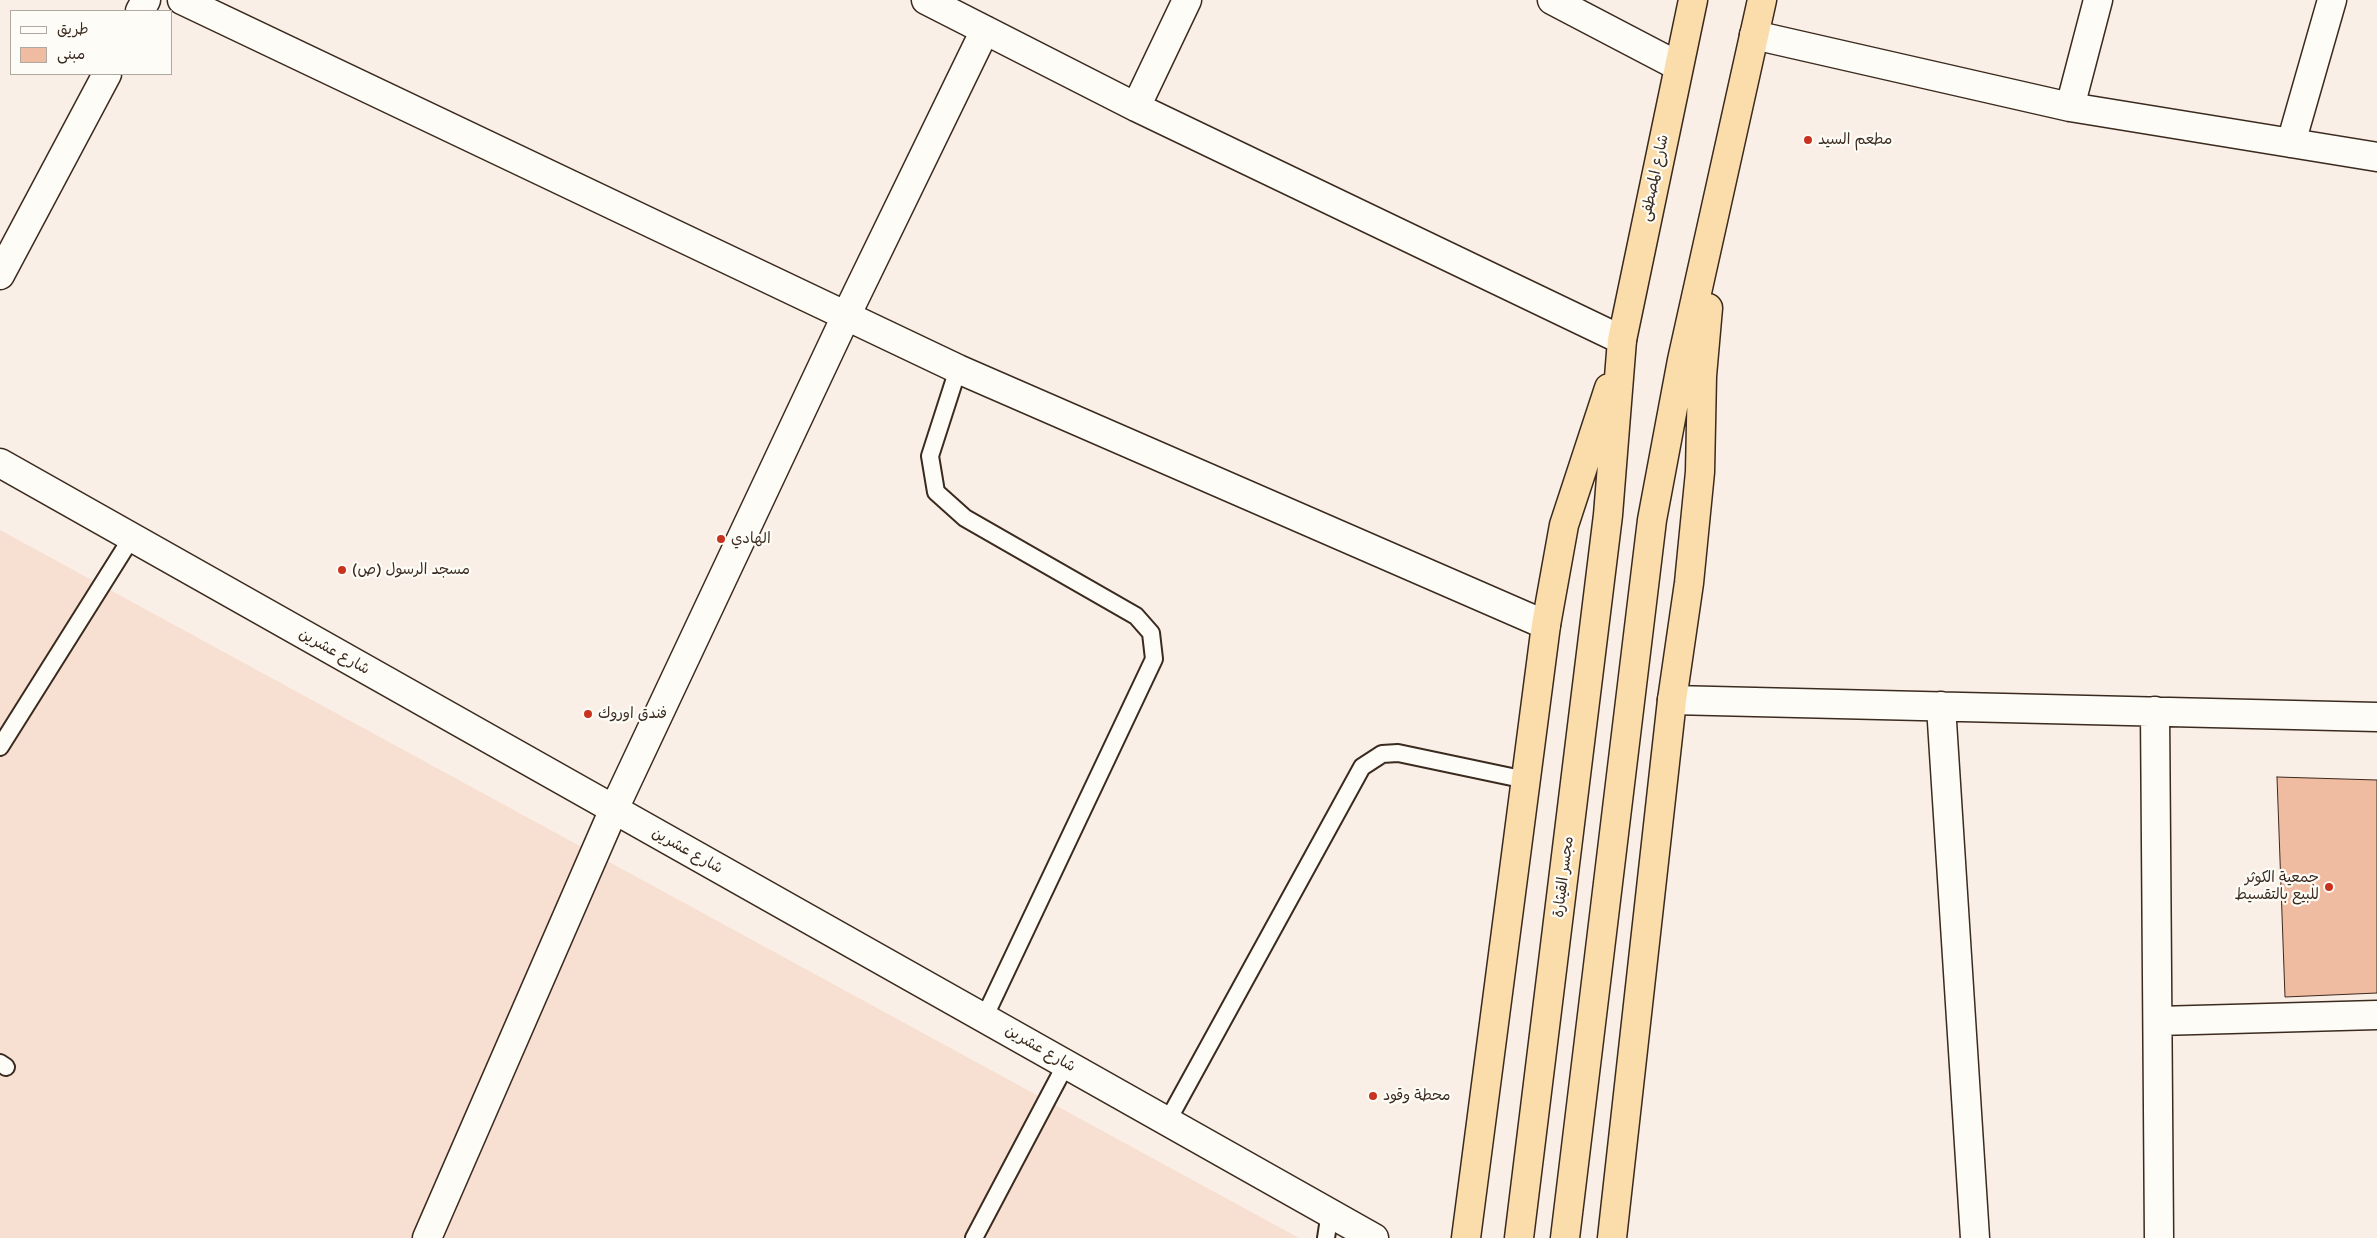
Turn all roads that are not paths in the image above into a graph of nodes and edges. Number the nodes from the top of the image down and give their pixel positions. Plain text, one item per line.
1 (182, 0) edge
2 (926, 0) edge
3 (1187, 0) edge
4 (1552, 0) edge
5 (1693, 0) edge
6 (1762, 0) edge
7 (2098, 0) edge
8 (2332, 0) edge
9 (985, 30) junction
10 (1754, 35) junction
11 (1678, 66) junction
12 (106, 75) edge
13 (1136, 107) junction
14 (2070, 108) junction
15 (2291, 143) junction
16 (2377, 157) edge
17 (1718, 202) junction
18 (0, 275) edge
19 (846, 316) junction
20 (1621, 348) junction
21 (958, 369) junction
22 (0, 463) edge
23 (132, 538) junction
24 (1546, 625) junction
25 (1672, 700) junction
26 (1941, 706) junction
27 (2155, 711) junction
28 (2377, 717) edge
29 (0, 747) edge
30 (1526, 780) junction
31 (614, 809) junction
32 (2377, 1015) edge
33 (984, 1018) junction
34 (2158, 1021) junction
35 (1066, 1064) junction
36 (1167, 1122) junction
37 (1328, 1225) edge
38 (427, 1238) edge
39 (974, 1238) edge
40 (1374, 1238) edge
41 (1466, 1238) edge
42 (1519, 1238) edge
43 (1565, 1238) edge
44 (1612, 1238) edge
45 (1975, 1238) edge
46 (2159, 1238) edge

1 - 19 street
2 - 9 street
3 - 13 street
4 - 11 street
5 - 11 highway, شارع المصطفى
6 - 10 highway
7 - 14 street
8 - 15 street
9 - 13 street
9 - 19 street
10 - 14 street
10 - 17 highway
11 - 20 highway, شارع المصطفى
12 - 18 street
13 - 20 street
14 - 15 street
15 - 16 street
17 - 25 highway
17 - 43 highway
19 - 21 street
19 - 31 street
20 - 24 highway
20 - 42 highway, مجسر القيثارة
21 - 24 street
21 - 33 lane
22 - 23 street, شارع عشرين
23 - 29 lane
23 - 31 street, شارع عشرين
24 - 30 highway
25 - 26 street
25 - 44 highway
26 - 27 street
26 - 45 street
27 - 28 street
27 - 34 street
30 - 36 lane
30 - 41 highway
31 - 33 street, شارع عشرين
31 - 38 street
32 - 34 street
33 - 35 street, شارع عشرين
34 - 46 street
35 - 36 street, شارع عشرين
35 - 39 lane
36 - 37 street, شارع عشرين
37 - 40 street, شارع عشرين

